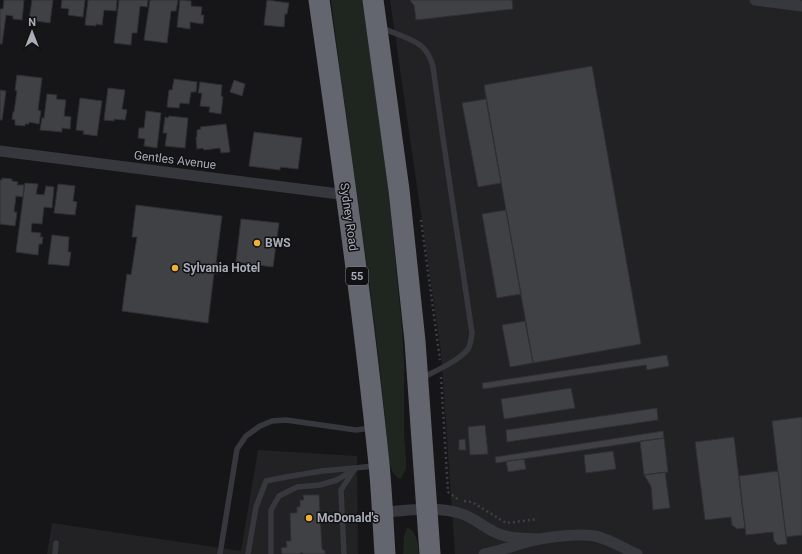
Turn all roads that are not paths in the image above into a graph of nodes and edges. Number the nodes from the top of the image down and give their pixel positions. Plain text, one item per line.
1 (319, 0) edge
2 (373, 0) edge
3 (755, 0) edge
4 (802, 6) edge
5 (376, 26) junction
6 (0, 150) edge
7 (347, 195) junction
8 (418, 380) junction
9 (375, 428) junction
10 (379, 465) junction
11 (355, 468) junction
12 (427, 510) junction
13 (382, 512) junction
14 (539, 539) junction
15 (56, 543) dead end
16 (55, 554) edge
17 (220, 554) edge
18 (248, 554) edge
19 (271, 554) edge
20 (344, 554) edge
21 (385, 554) edge
22 (430, 554) edge
23 (484, 554) edge
24 (637, 554) edge

1 - 7 highway, Sydney Road / 55
2 - 5 highway
3 - 4 street
5 - 8 highway
5 - 8 lane
6 - 7 street, Gentles Avenue
7 - 9 highway, Sydney Road / 55
8 - 12 highway
9 - 10 highway, Sydney Road / 55
9 - 17 lane
10 - 11 lane
10 - 13 highway, Sydney Road / 55
11 - 18 lane
11 - 19 lane
11 - 20 lane
12 - 13 street
12 - 14 street
12 - 22 highway
13 - 21 highway, Sydney Road / 55
14 - 23 street
14 - 24 street
15 - 16 lane

